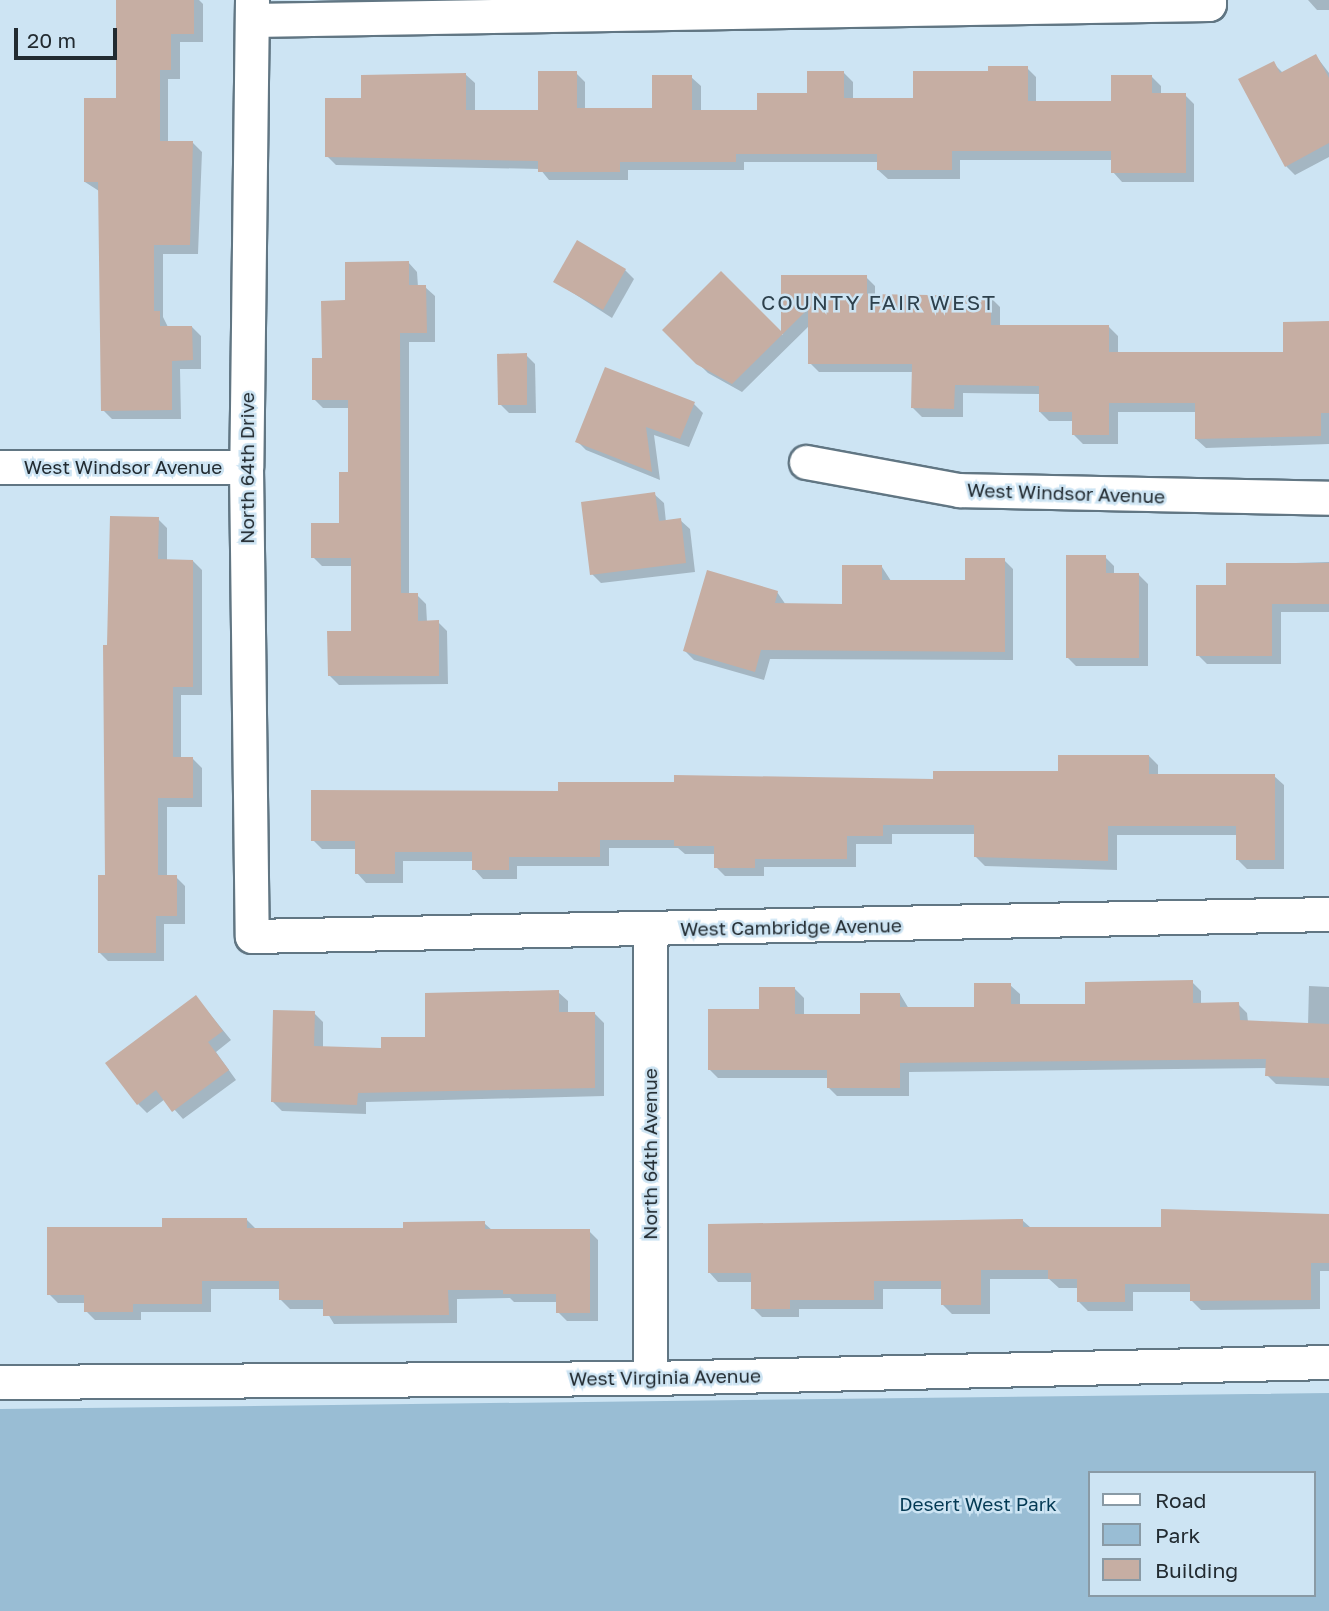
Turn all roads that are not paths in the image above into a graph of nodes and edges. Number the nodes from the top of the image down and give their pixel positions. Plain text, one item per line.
1 (1209, 2) edge
2 (252, 10) edge
3 (806, 462) dead end
4 (0, 467) edge
5 (246, 467) junction
6 (1329, 498) edge
7 (1329, 914) edge
8 (650, 930) junction
9 (252, 936) joint
10 (1329, 1362) edge
11 (650, 1378) junction
12 (0, 1382) edge

1 - 2 street
2 - 5 street, North 64th Drive
3 - 6 street, West Windsor Avenue
4 - 5 street, West Windsor Avenue
5 - 9 street, North 64th Drive
7 - 8 street, West Cambridge Avenue
8 - 9 street, West Cambridge Avenue
8 - 11 street, North 64th Avenue
10 - 11 street, West Virginia Avenue
11 - 12 street, West Virginia Avenue

